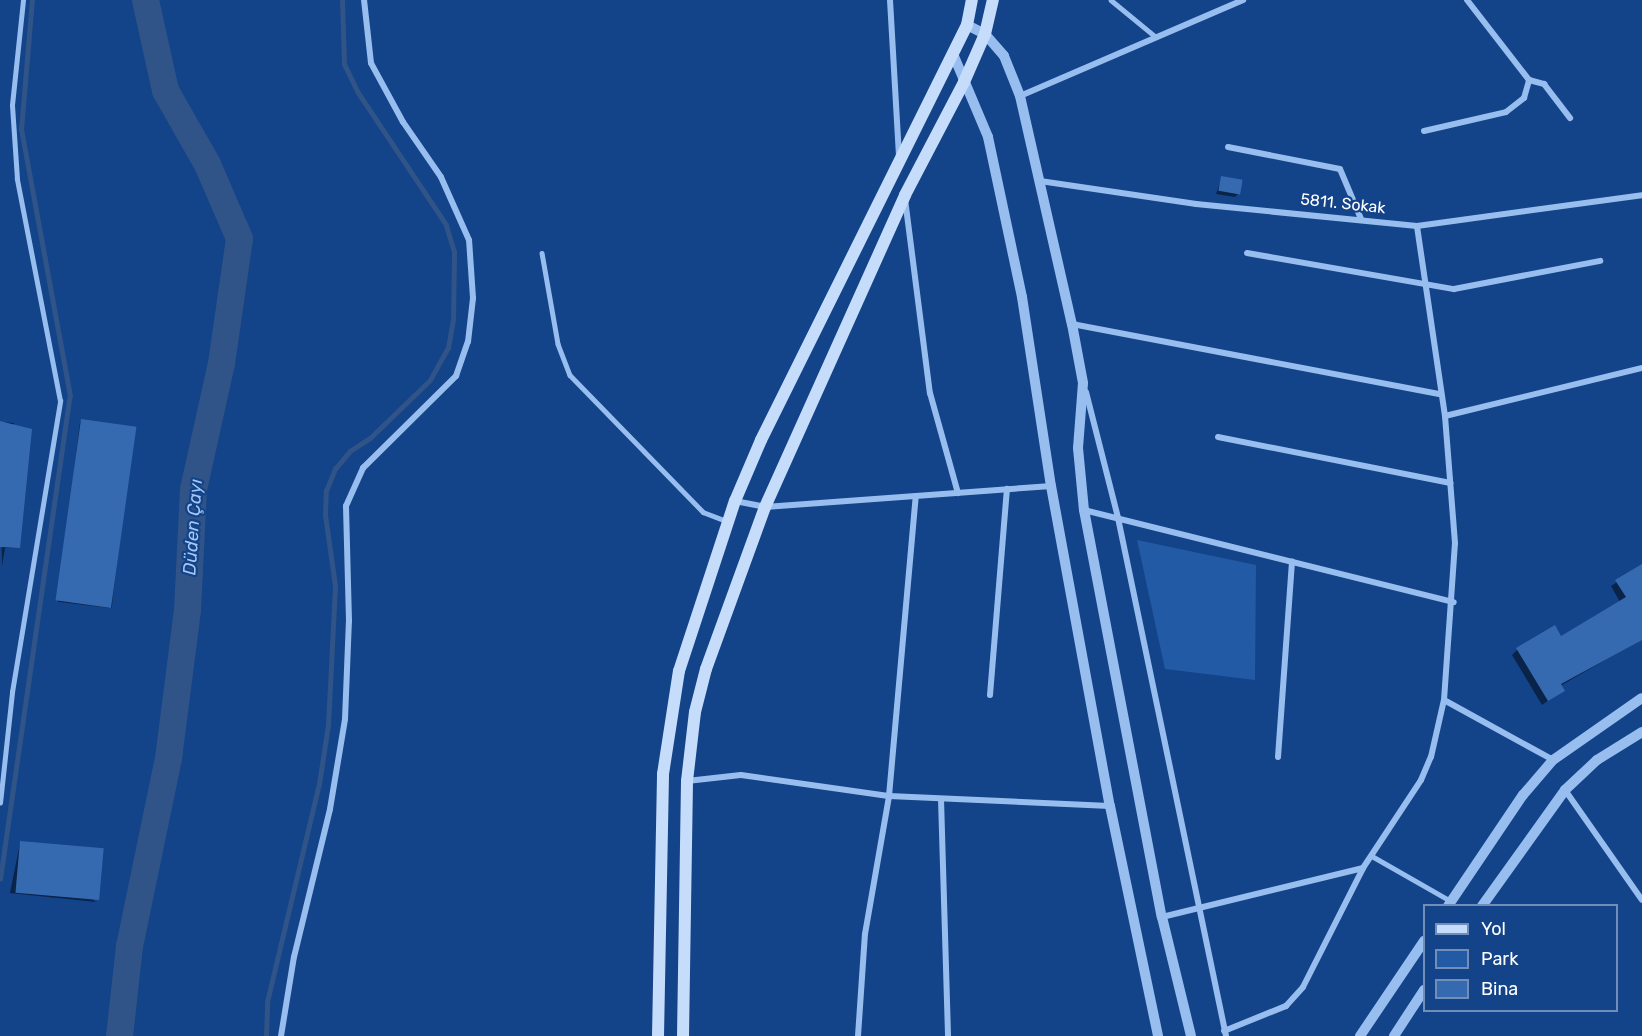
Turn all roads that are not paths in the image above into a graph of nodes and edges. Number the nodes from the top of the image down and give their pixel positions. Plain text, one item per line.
1 (23, 0) edge
2 (364, 0) edge
3 (890, 0) edge
4 (972, 0) edge
5 (993, 0) edge
6 (1111, 0) edge
7 (1243, 0) edge
8 (1467, 0) edge
9 (967, 25) junction
10 (985, 34) junction
11 (1155, 37) junction
12 (953, 54) junction
13 (1529, 80) junction
14 (964, 82) junction
15 (1020, 96) junction
16 (1570, 118) dead end
17 (1424, 131) dead end
18 (1228, 147) dead end
19 (899, 161) junction
20 (1040, 181) junction
21 (905, 195) junction
22 (1642, 195) edge
23 (1361, 219) junction
24 (1418, 226) junction
25 (542, 253) dead end
26 (1246, 253) dead end
27 (1600, 261) dead end
28 (1427, 286) junction
29 (1072, 324) junction
30 (1642, 368) edge
31 (1083, 383) junction
32 (1440, 394) junction
33 (1445, 416) junction
34 (1218, 437) dead end
35 (1450, 483) junction
36 (1051, 486) junction
37 (1007, 489) junction
38 (958, 493) junction
39 (916, 496) junction
40 (735, 501) junction
41 (765, 507) junction
42 (1084, 510) junction
43 (1118, 519) junction
44 (728, 522) junction
45 (1292, 562) junction
46 (1454, 602) junction
47 (990, 695) dead end
48 (1642, 698) edge
49 (1444, 700) junction
50 (1642, 732) edge
51 (1278, 757) dead end
52 (1553, 760) junction
53 (687, 781) junction
54 (1565, 790) junction
55 (889, 796) junction
56 (941, 799) junction
57 (0, 803) edge
58 (1110, 807) junction
59 (1372, 856) junction
60 (1363, 868) junction
61 (1642, 900) edge
62 (1450, 903) edge
63 (1483, 904) edge
64 (1200, 908) junction
65 (1162, 917) junction
66 (1423, 944) edge
67 (1423, 993) edge
68 (1225, 1034) edge
69 (281, 1036) edge
70 (658, 1036) edge
71 (683, 1036) edge
72 (858, 1036) edge
73 (948, 1036) edge
74 (1158, 1036) edge
75 (1191, 1036) edge
76 (1360, 1036) edge
77 (1394, 1036) edge

1 - 57 lane
2 - 69 street
3 - 19 street
4 - 9 main road
5 - 10 main road
6 - 11 lane
7 - 11 street
8 - 13 street
9 - 10 street
9 - 12 main road
10 - 14 main road
10 - 15 street
11 - 15 street
12 - 14 street
12 - 19 main road
13 - 16 street
13 - 17 street
14 - 21 main road
14 - 36 street
15 - 20 street
18 - 23 street
19 - 40 main road
20 - 23 street, 5811. Sokak
20 - 29 street
21 - 38 street
21 - 41 main road
22 - 24 street, 5811. Sokak
23 - 24 street, 5811. Sokak
24 - 28 street
25 - 44 lane
26 - 28 street
27 - 28 street
28 - 32 street
29 - 31 street
29 - 32 street
30 - 33 street
31 - 42 street
31 - 43 street
32 - 33 street
33 - 35 street
34 - 35 street
35 - 46 street
36 - 37 street
36 - 58 street
37 - 38 street
37 - 47 street
38 - 39 street
39 - 41 street
39 - 55 street
40 - 41 street
40 - 44 main road
41 - 53 main road
42 - 43 street
42 - 65 street
43 - 45 street
43 - 64 street
44 - 70 main road
45 - 46 street
45 - 51 street
46 - 49 street
48 - 52 street
49 - 52 street
49 - 59 street
50 - 54 street
52 - 62 street
53 - 55 street
53 - 71 main road
54 - 61 street
54 - 63 street
55 - 56 street
55 - 72 street
56 - 58 street
56 - 73 street
58 - 74 street
59 - 60 street
59 - 62 lane
60 - 64 street
60 - 68 street
64 - 65 street
64 - 68 street
65 - 75 street
66 - 76 street
67 - 77 street

